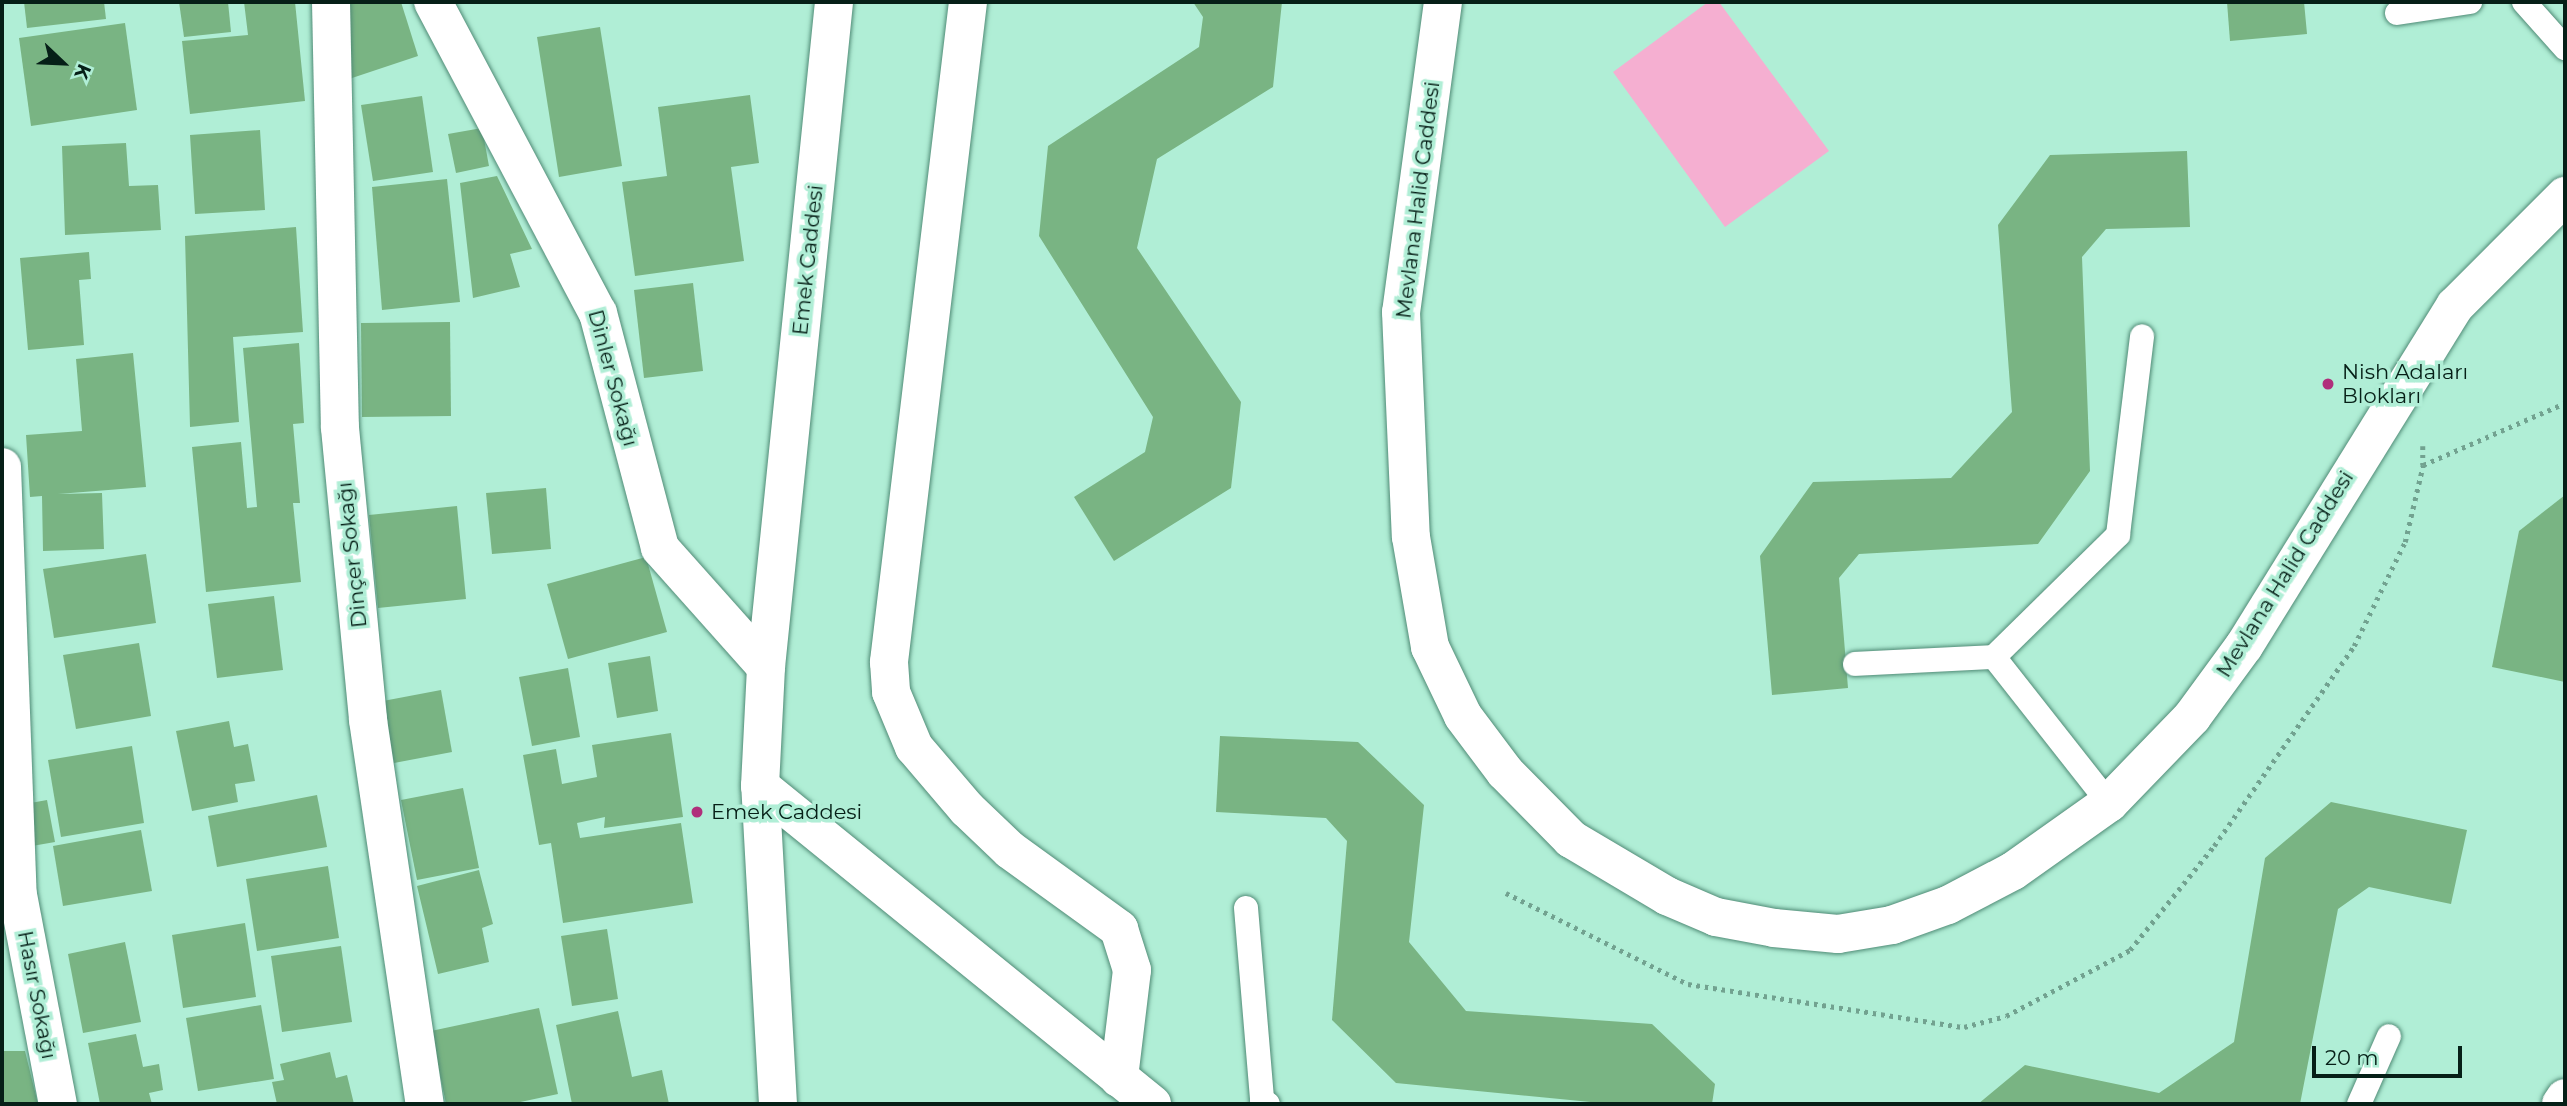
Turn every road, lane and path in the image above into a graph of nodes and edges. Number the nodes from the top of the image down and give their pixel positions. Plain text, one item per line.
1 (331, 2) edge
2 (433, 2) edge
3 (834, 2) edge
4 (968, 2) edge
5 (1443, 2) edge
6 (2470, 2) edge
7 (2524, 2) edge
8 (2397, 13) dead end
9 (2565, 48) edge
10 (2565, 197) edge
11 (2141, 336) dead end
12 (2565, 403) edge
13 (2424, 441) dead end
14 (2, 467) edge
15 (1994, 657) junction
16 (1855, 664) dead end
17 (766, 667) junction
18 (760, 786) junction
19 (2109, 803) junction
20 (1246, 908) dead end
21 (2389, 1037) dead end
22 (1119, 1078) junction
23 (2565, 1098) edge
24 (58, 1104) edge
25 (425, 1104) edge
26 (778, 1104) edge
27 (1152, 1104) edge
28 (1268, 1104) edge
29 (2359, 1104) edge
30 (2561, 1104) edge

1 - 25 street, Dinçer Sokağı
2 - 17 street, Dinler Sokağı
3 - 17 street, Emek Caddesi
4 - 22 street
5 - 19 street, Mevlana Halid Caddesi
6 - 8 lane
7 - 9 lane
10 - 19 street, Mevlana Halid Caddesi
11 - 15 lane
12 - 13 path
14 - 24 street, Hasır Sokağı
15 - 16 lane
15 - 19 lane
17 - 18 street, Emek Caddesi
18 - 22 street
18 - 26 street, Emek Caddesi
20 - 28 lane
21 - 29 lane
22 - 27 street
23 - 30 street

